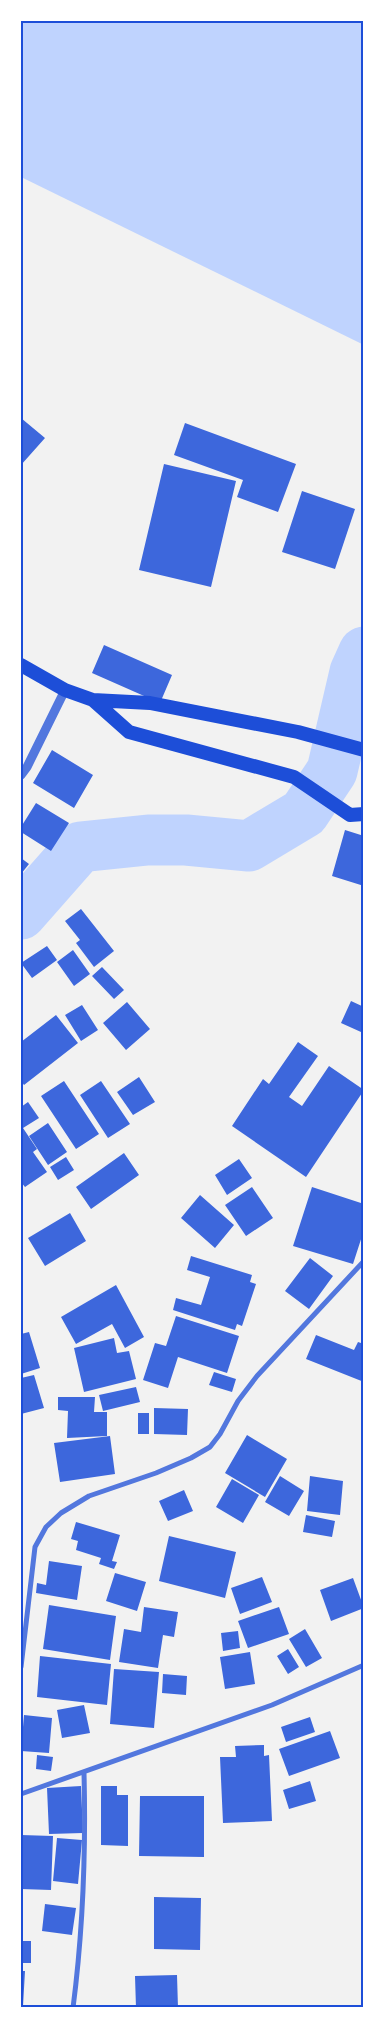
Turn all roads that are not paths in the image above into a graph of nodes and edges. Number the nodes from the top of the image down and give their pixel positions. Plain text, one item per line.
1 (21, 665) edge
2 (65, 690) junction
3 (93, 700) junction
4 (364, 750) edge
5 (21, 775) edge
6 (357, 815) edge
7 (364, 1261) edge
8 (28, 1599) junction
9 (21, 1601) edge
10 (364, 1665) edge
11 (21, 1667) edge
12 (84, 1773) junction
13 (21, 1794) edge
14 (73, 2008) edge

1 - 2 highway
2 - 3 highway
2 - 5 street
3 - 4 highway
3 - 6 highway
7 - 8 street
8 - 9 street
8 - 11 street
10 - 12 street
12 - 13 street
12 - 14 street

